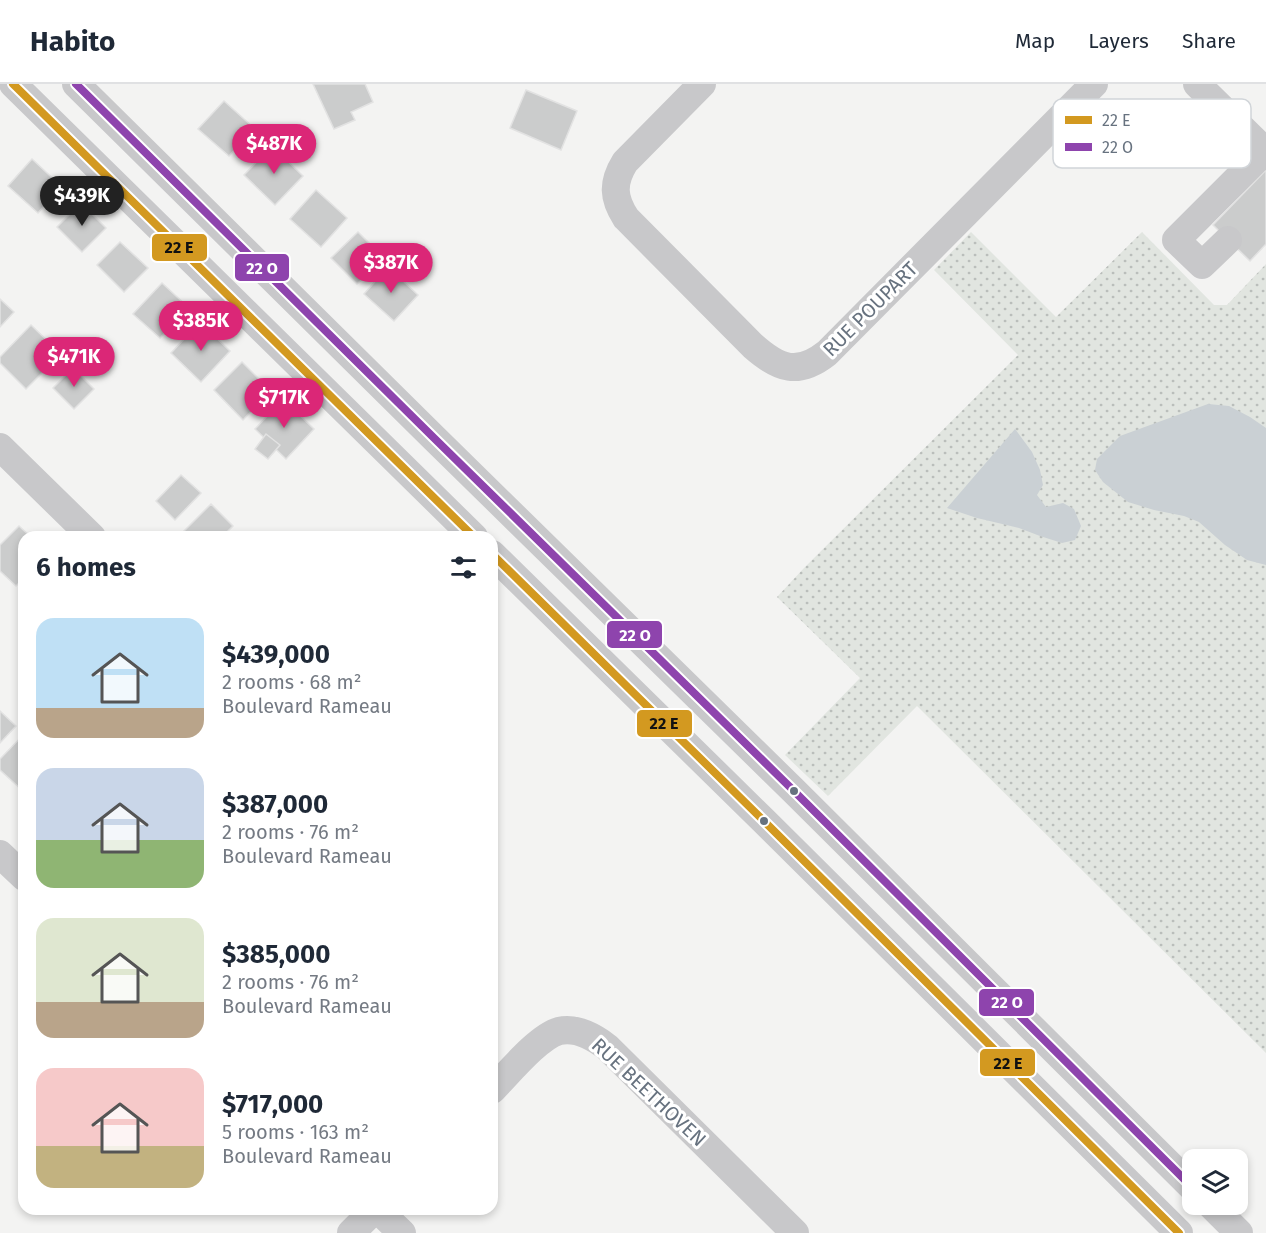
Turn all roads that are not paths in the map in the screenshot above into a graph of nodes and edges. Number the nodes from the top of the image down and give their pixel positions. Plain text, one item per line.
1 (76, 84) edge
2 (702, 84) edge
3 (1094, 84) edge
4 (1197, 84) edge
5 (25, 88) edge
6 (1079, 99) edge
7 (1212, 99) edge
8 (1053, 125) edge
9 (1251, 137) edge
10 (1251, 165) edge
11 (1248, 168) edge
12 (1228, 240) dead end
13 (434, 438) junction
14 (0, 447) edge
15 (404, 468) junction
16 (86, 531) edge
17 (468, 531) edge
18 (498, 560) edge
19 (794, 791) junction
20 (764, 821) junction
21 (0, 854) edge
22 (18, 871) edge
23 (1082, 1078) junction
24 (498, 1084) edge
25 (1052, 1107) junction
26 (1182, 1177) edge
27 (370, 1215) edge
28 (382, 1215) edge
29 (1221, 1215) edge
30 (351, 1233) edge
31 (402, 1233) edge
32 (795, 1233) edge
33 (1179, 1233) edge
34 (1239, 1233) edge

1 - 13 street
2 - 8 street, RUE POUPART
3 - 6 street, RUE POUPART
4 - 7 street
5 - 15 street
9 - 10 street
11 - 12 street
13 - 15 street
13 - 19 street
14 - 16 street
15 - 17 street
18 - 20 street
19 - 20 street
19 - 23 street
20 - 25 street
21 - 22 street
23 - 25 street
23 - 26 street
24 - 32 street, RUE BEETHOVEN
25 - 33 street
27 - 30 street
28 - 31 street
29 - 34 street

